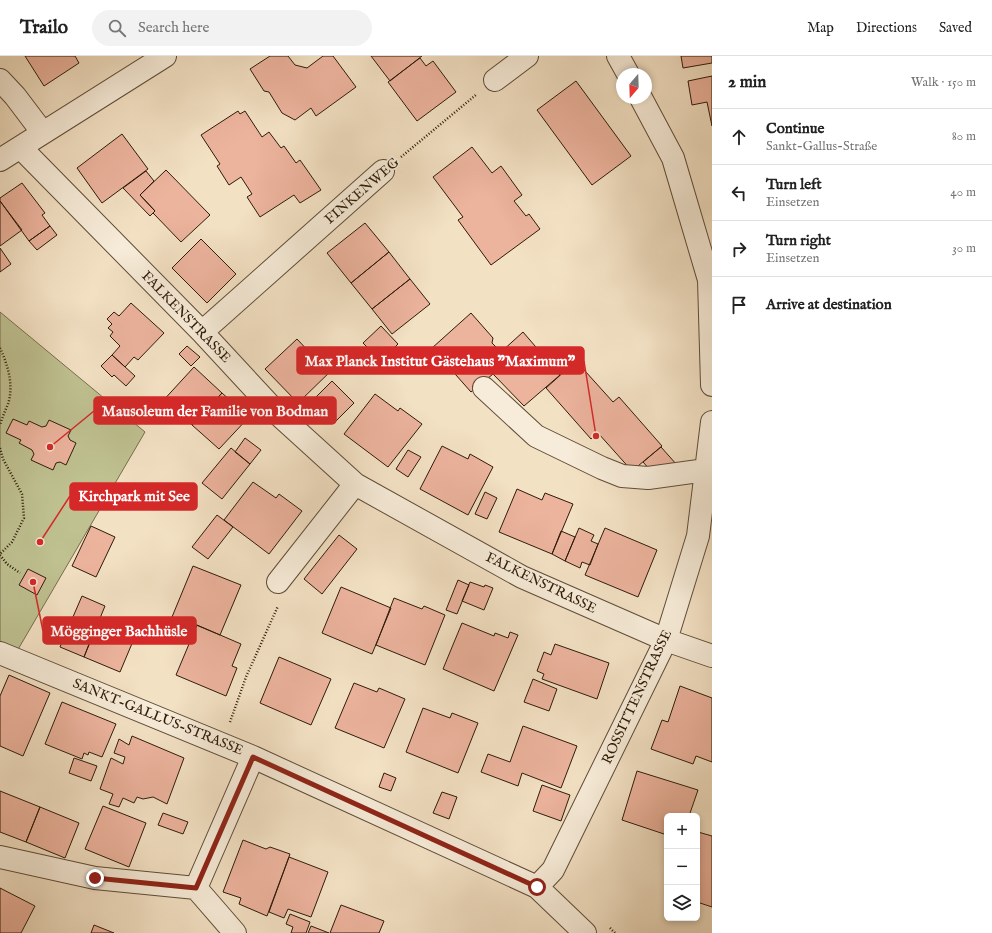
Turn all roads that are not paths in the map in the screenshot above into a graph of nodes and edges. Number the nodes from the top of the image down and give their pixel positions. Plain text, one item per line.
1 (166, 56) edge
2 (527, 56) edge
3 (618, 56) edge
4 (625, 68) edge
5 (0, 80) edge
6 (495, 80) road end
7 (644, 104) edge
8 (44, 133) junction
9 (21, 148) junction
10 (0, 160) edge
11 (384, 171) road end
12 (202, 332) junction
13 (712, 385) edge
14 (484, 388) dead end
15 (712, 422) edge
16 (706, 470) junction
17 (355, 484) junction
18 (278, 582) road end
19 (666, 640) junction
20 (0, 653) edge
21 (712, 656) edge
22 (253, 757) junction
23 (0, 858) edge
24 (537, 887) junction
25 (196, 888) junction
26 (235, 933) edge
27 (586, 933) edge

1 - 8 street
2 - 6 street
3 - 4 street
5 - 8 street
7 - 13 street
8 - 9 street
9 - 10 street
9 - 12 street, FALKENSTRASSE
11 - 12 street, FINKENWEG
12 - 17 street, FALKENSTRASSE
14 - 16 street
15 - 16 street, ROSSITTENSTRASSE
16 - 19 street, ROSSITTENSTRASSE
17 - 18 street
17 - 19 street, FALKENSTRASSE
19 - 21 street, FALKENSTRASSE
19 - 24 street, ROSSITTENSTRASSE
20 - 22 street, SANKT-GALLUS-STRASSE
22 - 24 street, SANKT-GALLUS-STRASSE
22 - 25 street
23 - 25 street
24 - 27 street, SANKT-GALLUS-STRASSE
25 - 26 street

